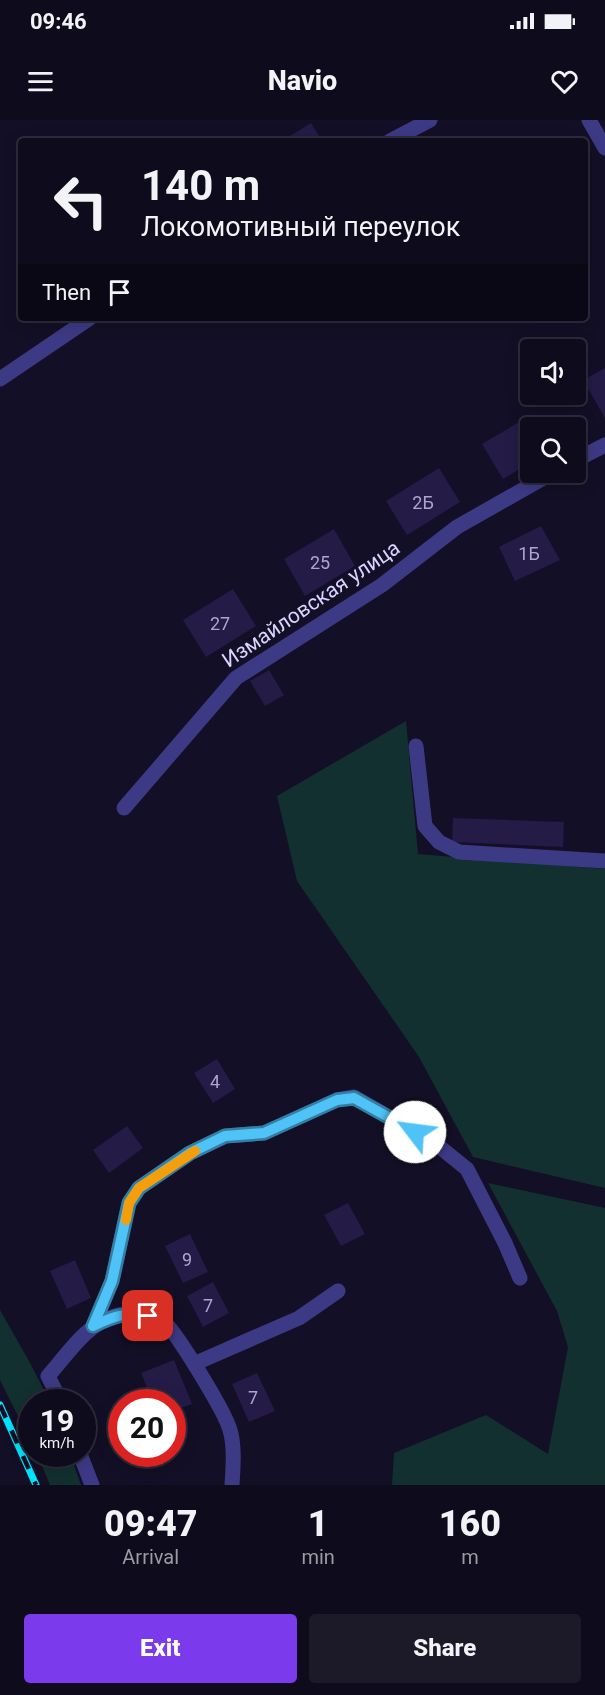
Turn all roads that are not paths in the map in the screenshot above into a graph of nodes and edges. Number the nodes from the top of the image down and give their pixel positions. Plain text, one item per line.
1 (429, 120) edge
2 (589, 120) edge
3 (396, 138) edge
4 (605, 148) edge
5 (86, 321) edge
6 (0, 379) edge
7 (605, 445) edge
8 (586, 455) edge
9 (535, 483) edge
10 (416, 746) dead end
11 (124, 808) dead end
12 (605, 861) edge
13 (520, 1278) dead end
14 (338, 1291) dead end
15 (93, 1326) junction
16 (196, 1363) junction
17 (54, 1389) edge
18 (85, 1467) edge
19 (92, 1485) edge
20 (232, 1485) edge

1 - 3 street
2 - 4 street
5 - 6 street
7 - 8 street
9 - 11 street, Измайловская улица
10 - 12 street
13 - 15 street
14 - 16 street
15 - 16 street
15 - 17 street
16 - 20 street
18 - 19 street

